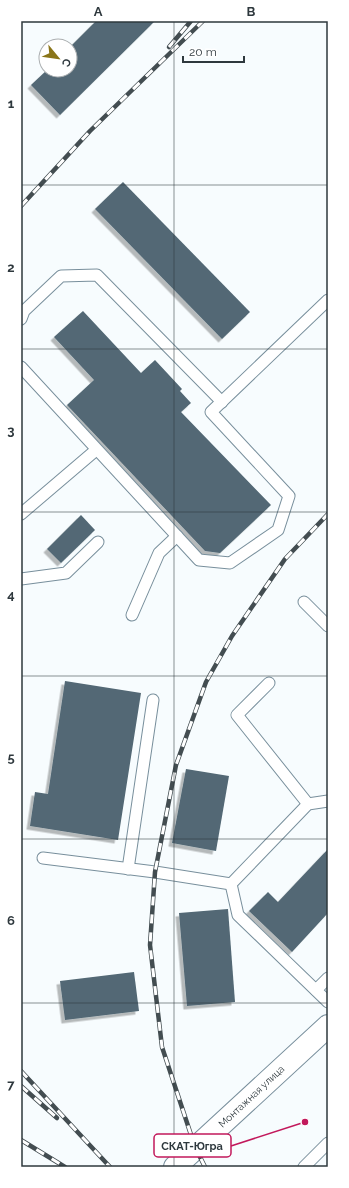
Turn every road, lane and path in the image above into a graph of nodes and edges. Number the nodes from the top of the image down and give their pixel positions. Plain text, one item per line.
1 (328, 300) edge
2 (21, 319) edge
3 (21, 367) edge
4 (222, 402) junction
5 (96, 450) junction
6 (21, 514) edge
7 (176, 536) junction
8 (98, 542) dead end
9 (21, 579) edge
10 (304, 602) dead end
11 (132, 616) dead end
12 (328, 626) edge
13 (269, 683) dead end
14 (153, 700) dead end
15 (328, 802) edge
16 (308, 804) junction
17 (43, 858) dead end
18 (128, 869) junction
19 (231, 884) junction
20 (328, 978) edge
21 (316, 990) junction
22 (328, 1002) edge
23 (328, 1026) edge
24 (328, 1143) edge
25 (175, 1167) edge
26 (304, 1167) edge

1 - 4 lane
2 - 4 lane
3 - 5 lane
4 - 7 lane
5 - 6 lane
5 - 7 lane
7 - 11 lane
8 - 9 lane
10 - 12 lane
13 - 16 lane
14 - 18 lane
15 - 16 lane
16 - 19 lane
17 - 18 lane
18 - 19 lane
19 - 21 lane
20 - 21 lane
21 - 22 lane
23 - 25 street, Монтажная улица
24 - 26 lane

